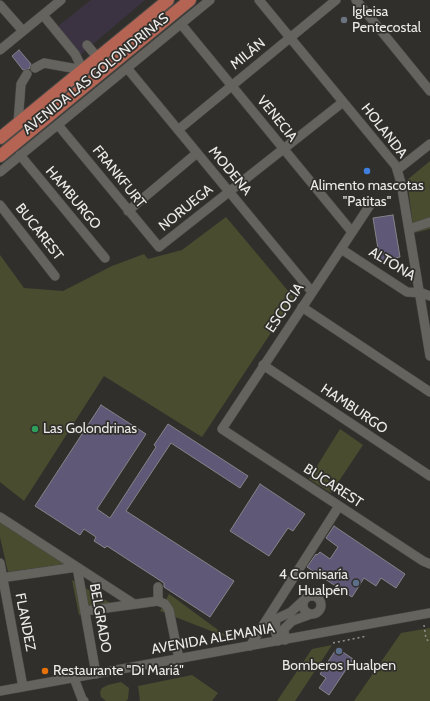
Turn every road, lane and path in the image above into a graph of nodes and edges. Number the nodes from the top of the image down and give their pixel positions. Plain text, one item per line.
1 (61, 0) edge
2 (168, 0) edge
3 (210, 0) edge
4 (259, 0) edge
5 (336, 0) edge
6 (356, 0) edge
7 (186, 2) edge
8 (0, 5) edge
9 (43, 15) junction
10 (181, 24) junction
11 (23, 31) junction
12 (290, 38) junction
13 (87, 45) dead end
14 (0, 50) edge
15 (98, 58) junction
16 (35, 68) dead end
17 (127, 68) junction
18 (83, 70) junction
19 (27, 74) dead end
20 (231, 86) junction
21 (430, 91) edge
22 (343, 102) junction
23 (18, 123) junction
24 (58, 125) junction
25 (178, 130) junction
26 (0, 138) edge
27 (430, 144) edge
28 (283, 149) junction
29 (197, 153) junction
30 (20, 155) junction
31 (0, 156) edge
32 (398, 170) junction
33 (0, 172) edge
34 (229, 192) junction
35 (372, 202) dead end
36 (0, 205) edge
37 (128, 211) junction
38 (430, 222) edge
39 (409, 229) junction
40 (352, 232) junction
41 (159, 247) joint
42 (341, 249) junction
43 (105, 258) dead end
44 (55, 276) dead end
45 (312, 292) junction
46 (419, 292) junction
47 (430, 296) edge
48 (302, 307) junction
49 (430, 356) edge
50 (263, 365) junction
51 (430, 392) edge
52 (222, 429) joint
53 (430, 476) edge
54 (339, 506) junction
55 (0, 517) edge
56 (0, 563) edge
57 (430, 564) edge
58 (77, 567) junction
59 (1, 578) edge
60 (158, 587) dead end
61 (306, 598) junction
62 (158, 601) junction
63 (134, 604) junction
64 (85, 611) junction
65 (430, 613) edge
66 (311, 614) junction
67 (424, 625) dead end
68 (367, 636) dead end
69 (281, 640) junction
70 (430, 642) edge
71 (333, 644) dead end
72 (250, 646) junction
73 (179, 659) junction
74 (96, 674) junction
75 (74, 678) junction
76 (23, 687) junction
77 (0, 691) edge
78 (82, 700) edge

1 - 9 street
2 - 15 main road, AVENIDA LAS GOLONDRINAS
3 - 10 street, AVENIDA LAS GOLONDRINAS
4 - 12 street, HOLANDA
5 - 12 street, MILÁN
6 - 21 street
7 - 31 main road, AVENIDA LAS GOLONDRINAS
8 - 11 street
9 - 11 street
9 - 18 street
10 - 17 street, AVENIDA LAS GOLONDRINAS
10 - 20 street, VENECIA
11 - 14 street
12 - 20 street, MILÁN
12 - 22 street, HOLANDA
13 - 15 street
15 - 18 main road, AVENIDA LAS GOLONDRINAS
16 - 18 street
17 - 24 street, AVENIDA LAS GOLONDRINAS
17 - 25 street, MODENA
18 - 23 main road, AVENIDA LAS GOLONDRINAS
19 - 23 street
20 - 25 street, MILÁN
20 - 28 street, VENECIA
22 - 28 street, NORUEGA
22 - 32 street, HOLANDA
23 - 26 main road, AVENIDA LAS GOLONDRINAS
24 - 30 street, AVENIDA LAS GOLONDRINAS
24 - 37 street, FRANKFURT
25 - 29 street, MODENA
27 - 32 street
28 - 34 street, NORUEGA
28 - 40 street, VENECIA
29 - 34 street, MODENA
29 - 37 street
30 - 33 street, AVENIDA LAS GOLONDRINAS
30 - 43 street, HAMBURGO
32 - 39 street, HOLANDA
34 - 41 street, NORUEGA
34 - 45 street, MODENA
35 - 40 street, ESCOCIA
36 - 44 street, BUCAREST
37 - 41 street, FRANKFURT
38 - 39 street
39 - 46 street, HOLANDA
40 - 42 street, ESCOCIA
42 - 45 street, ESCOCIA
42 - 46 street, ALTONA
45 - 48 street, ESCOCIA
46 - 47 street, ALTONA
46 - 49 street, HOLANDA
48 - 50 street, ESCOCIA
48 - 51 street
50 - 52 street, ESCOCIA
50 - 53 street, HAMBURGO
52 - 54 street, BUCAREST
54 - 57 street, BUCAREST
54 - 72 street
55 - 58 street, BELGRADO
56 - 59 street, FLANDEZ
58 - 59 street
58 - 63 street, BELGRADO
58 - 64 street, BELGRADO
59 - 76 street, FLANDEZ
60 - 62 street
61 - 66 street
61 - 66 street
61 - 69 street
62 - 63 street
62 - 73 street
63 - 64 street
64 - 74 street, BELGRADO
65 - 69 street, AVENIDA ALEMANIA
66 - 69 street
67 - 70 path
68 - 71 path
69 - 72 street, AVENIDA ALEMANIA
72 - 73 street, AVENIDA ALEMANIA
73 - 74 street, AVENIDA ALEMANIA
74 - 75 street, AVENIDA ALEMANIA
75 - 76 street, AVENIDA ALEMANIA
75 - 78 street
76 - 77 street, AVENIDA ALEMANIA

